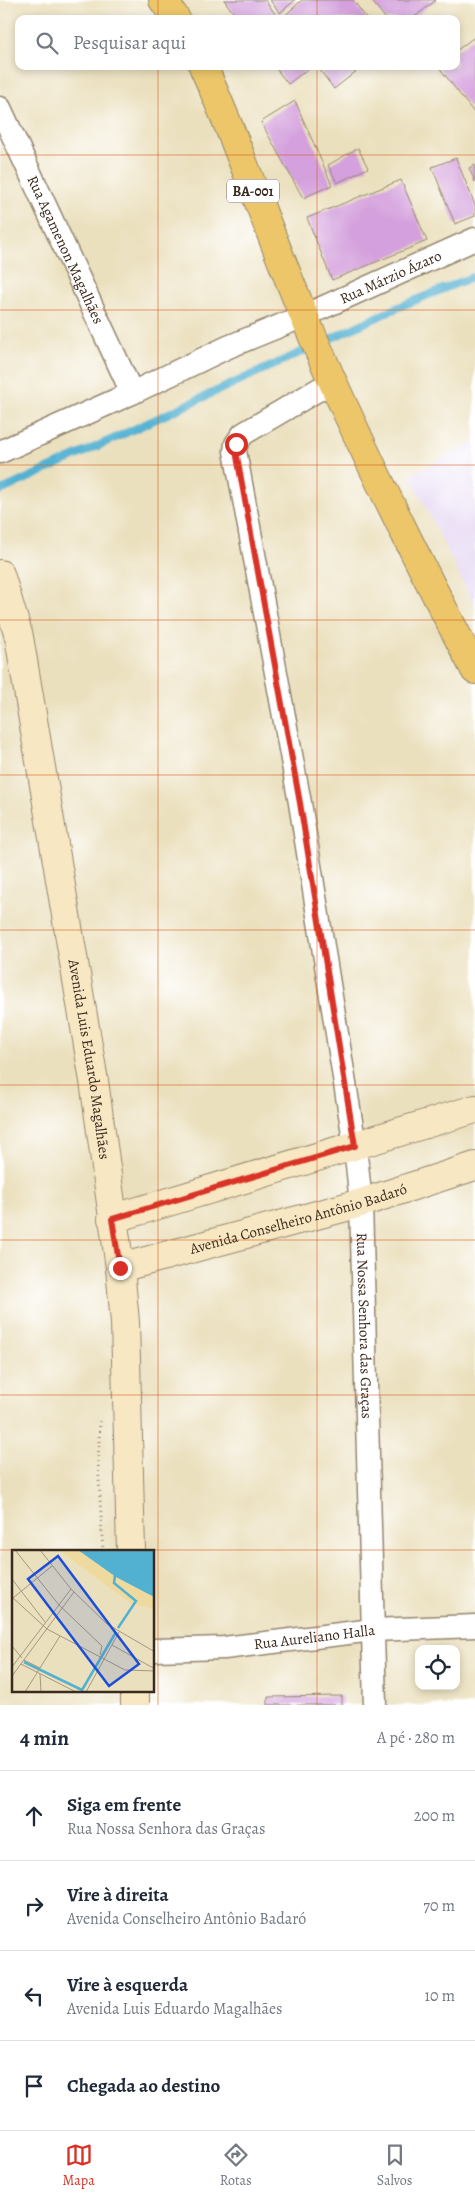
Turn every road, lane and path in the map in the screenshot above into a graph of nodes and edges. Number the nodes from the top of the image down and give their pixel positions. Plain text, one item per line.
1 (163, 0) edge
2 (173, 15) edge
3 (205, 70) edge
4 (0, 108) edge
5 (475, 239) edge
6 (312, 335) junction
7 (333, 381) junction
8 (132, 393) junction
9 (0, 452) edge
10 (0, 574) edge
11 (475, 670) edge
12 (475, 1109) edge
13 (355, 1146) junction
14 (475, 1166) edge
15 (361, 1203) junction
16 (112, 1219) junction
17 (120, 1268) junction
18 (131, 1550) edge
19 (475, 1626) edge
20 (373, 1630) junction
21 (155, 1650) edge
22 (134, 1692) edge
23 (135, 1705) edge
24 (375, 1705) edge

1 - 2 main road
3 - 6 main road, BA-001
4 - 8 street, Rua Agamenon Magalhães
5 - 6 street, Rua Márzio Ázaro
6 - 7 main road
6 - 8 street, Rua Márzio Ázaro
7 - 11 main road
7 - 13 street, Rua Nossa Senhora das Graças
8 - 9 street, Rua Márzio Ázaro
10 - 16 main road, Avenida Luis Eduardo Magalhães
12 - 13 main road
13 - 15 street, Rua Nossa Senhora das Graças
13 - 16 main road
14 - 15 main road, Avenida Conselheiro Antônio Badaró
15 - 17 main road, Avenida Conselheiro Antônio Badaró
15 - 20 street, Rua Nossa Senhora das Graças
16 - 17 main road, Avenida Luis Eduardo Magalhães
17 - 18 main road, Avenida Luis Eduardo Magalhães
19 - 20 street, Rua Aureliano Halla
20 - 21 street, Rua Aureliano Halla
20 - 24 street, Rua Nossa Senhora das Graças
22 - 23 main road

